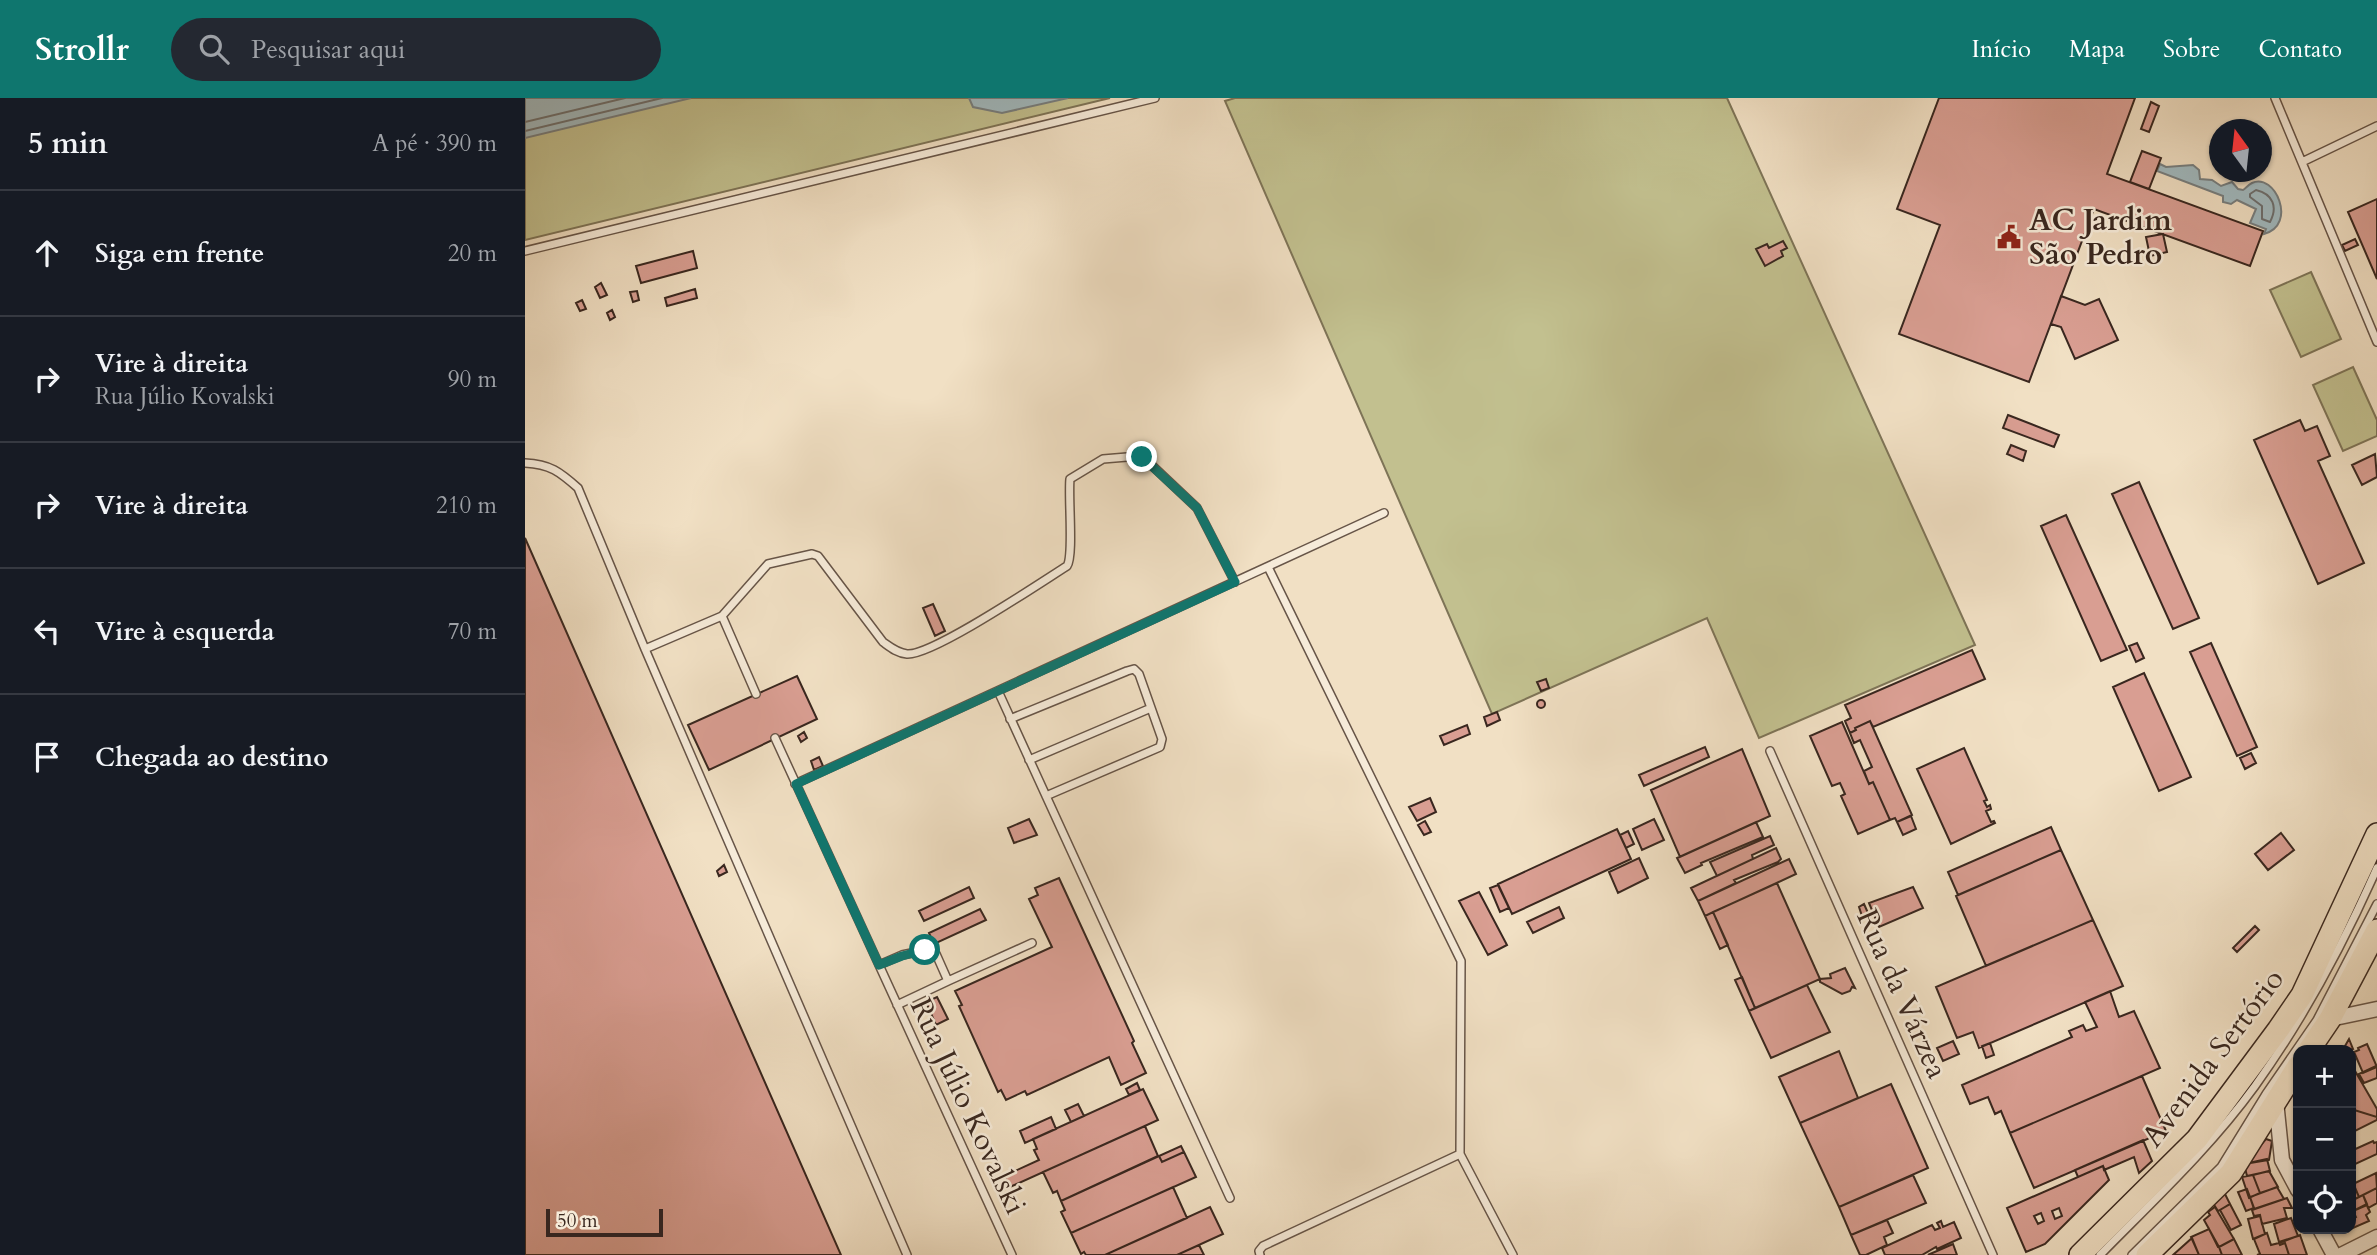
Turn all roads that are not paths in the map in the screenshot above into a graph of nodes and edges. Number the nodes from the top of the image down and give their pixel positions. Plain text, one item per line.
1 (1155, 98) edge
2 (2275, 98) edge
3 (2377, 126) edge
4 (2302, 163) junction
5 (525, 251) edge
6 (2377, 342) edge
7 (525, 463) edge
8 (1384, 513) dead end
9 (1268, 567) junction
10 (1235, 582) junction
11 (722, 616) junction
12 (645, 649) junction
13 (998, 691) junction
14 (756, 694) dead end
15 (1151, 708) junction
16 (1010, 719) junction
17 (775, 738) dead end
18 (1770, 751) dead end
19 (1029, 760) junction
20 (796, 784) junction
21 (1046, 796) junction
22 (2377, 834) edge
23 (2377, 868) edge
24 (2377, 905) edge
25 (2377, 930) edge
26 (1032, 943) dead end
27 (879, 965) junction
28 (948, 981) junction
29 (897, 1005) junction
30 (2377, 1009) edge
31 (2324, 1019) junction
32 (2311, 1045) edge
33 (2293, 1073) edge
34 (2276, 1098) junction
35 (1460, 1154) junction
36 (2293, 1181) edge
37 (1230, 1198) dead end
38 (2323, 1234) edge
39 (2377, 1237) edge
40 (907, 1255) edge
41 (1011, 1255) edge
42 (1260, 1255) edge
43 (1513, 1255) edge
44 (1993, 1255) edge
45 (2080, 1255) edge
46 (2100, 1255) edge
47 (2132, 1255) edge
48 (2147, 1255) edge
49 (2334, 1255) edge
50 (2341, 1255) edge

1 - 5 lane
2 - 4 lane
3 - 4 lane
4 - 6 lane
7 - 12 lane
8 - 9 lane
9 - 10 lane
9 - 35 lane
10 - 11 lane
10 - 13 lane
11 - 12 lane
11 - 14 lane
12 - 40 lane
13 - 16 lane
13 - 20 lane
15 - 16 lane
15 - 19 lane
15 - 21 lane
16 - 19 lane
17 - 20 lane, Rua Júlio Kovalski
18 - 44 lane, Rua da Várzea
19 - 21 lane
20 - 27 lane, Rua Júlio Kovalski
21 - 37 lane
22 - 45 main road, Avenida Sertório
23 - 46 lane
24 - 31 lane
25 - 31 main road
26 - 28 lane
27 - 28 lane
27 - 29 lane, Rua Júlio Kovalski
28 - 29 lane
29 - 41 lane, Rua Júlio Kovalski
30 - 31 street
31 - 32 main road
31 - 47 lane
33 - 34 main road
34 - 36 street
34 - 48 main road
35 - 42 lane
35 - 43 lane
38 - 49 street
39 - 50 street

